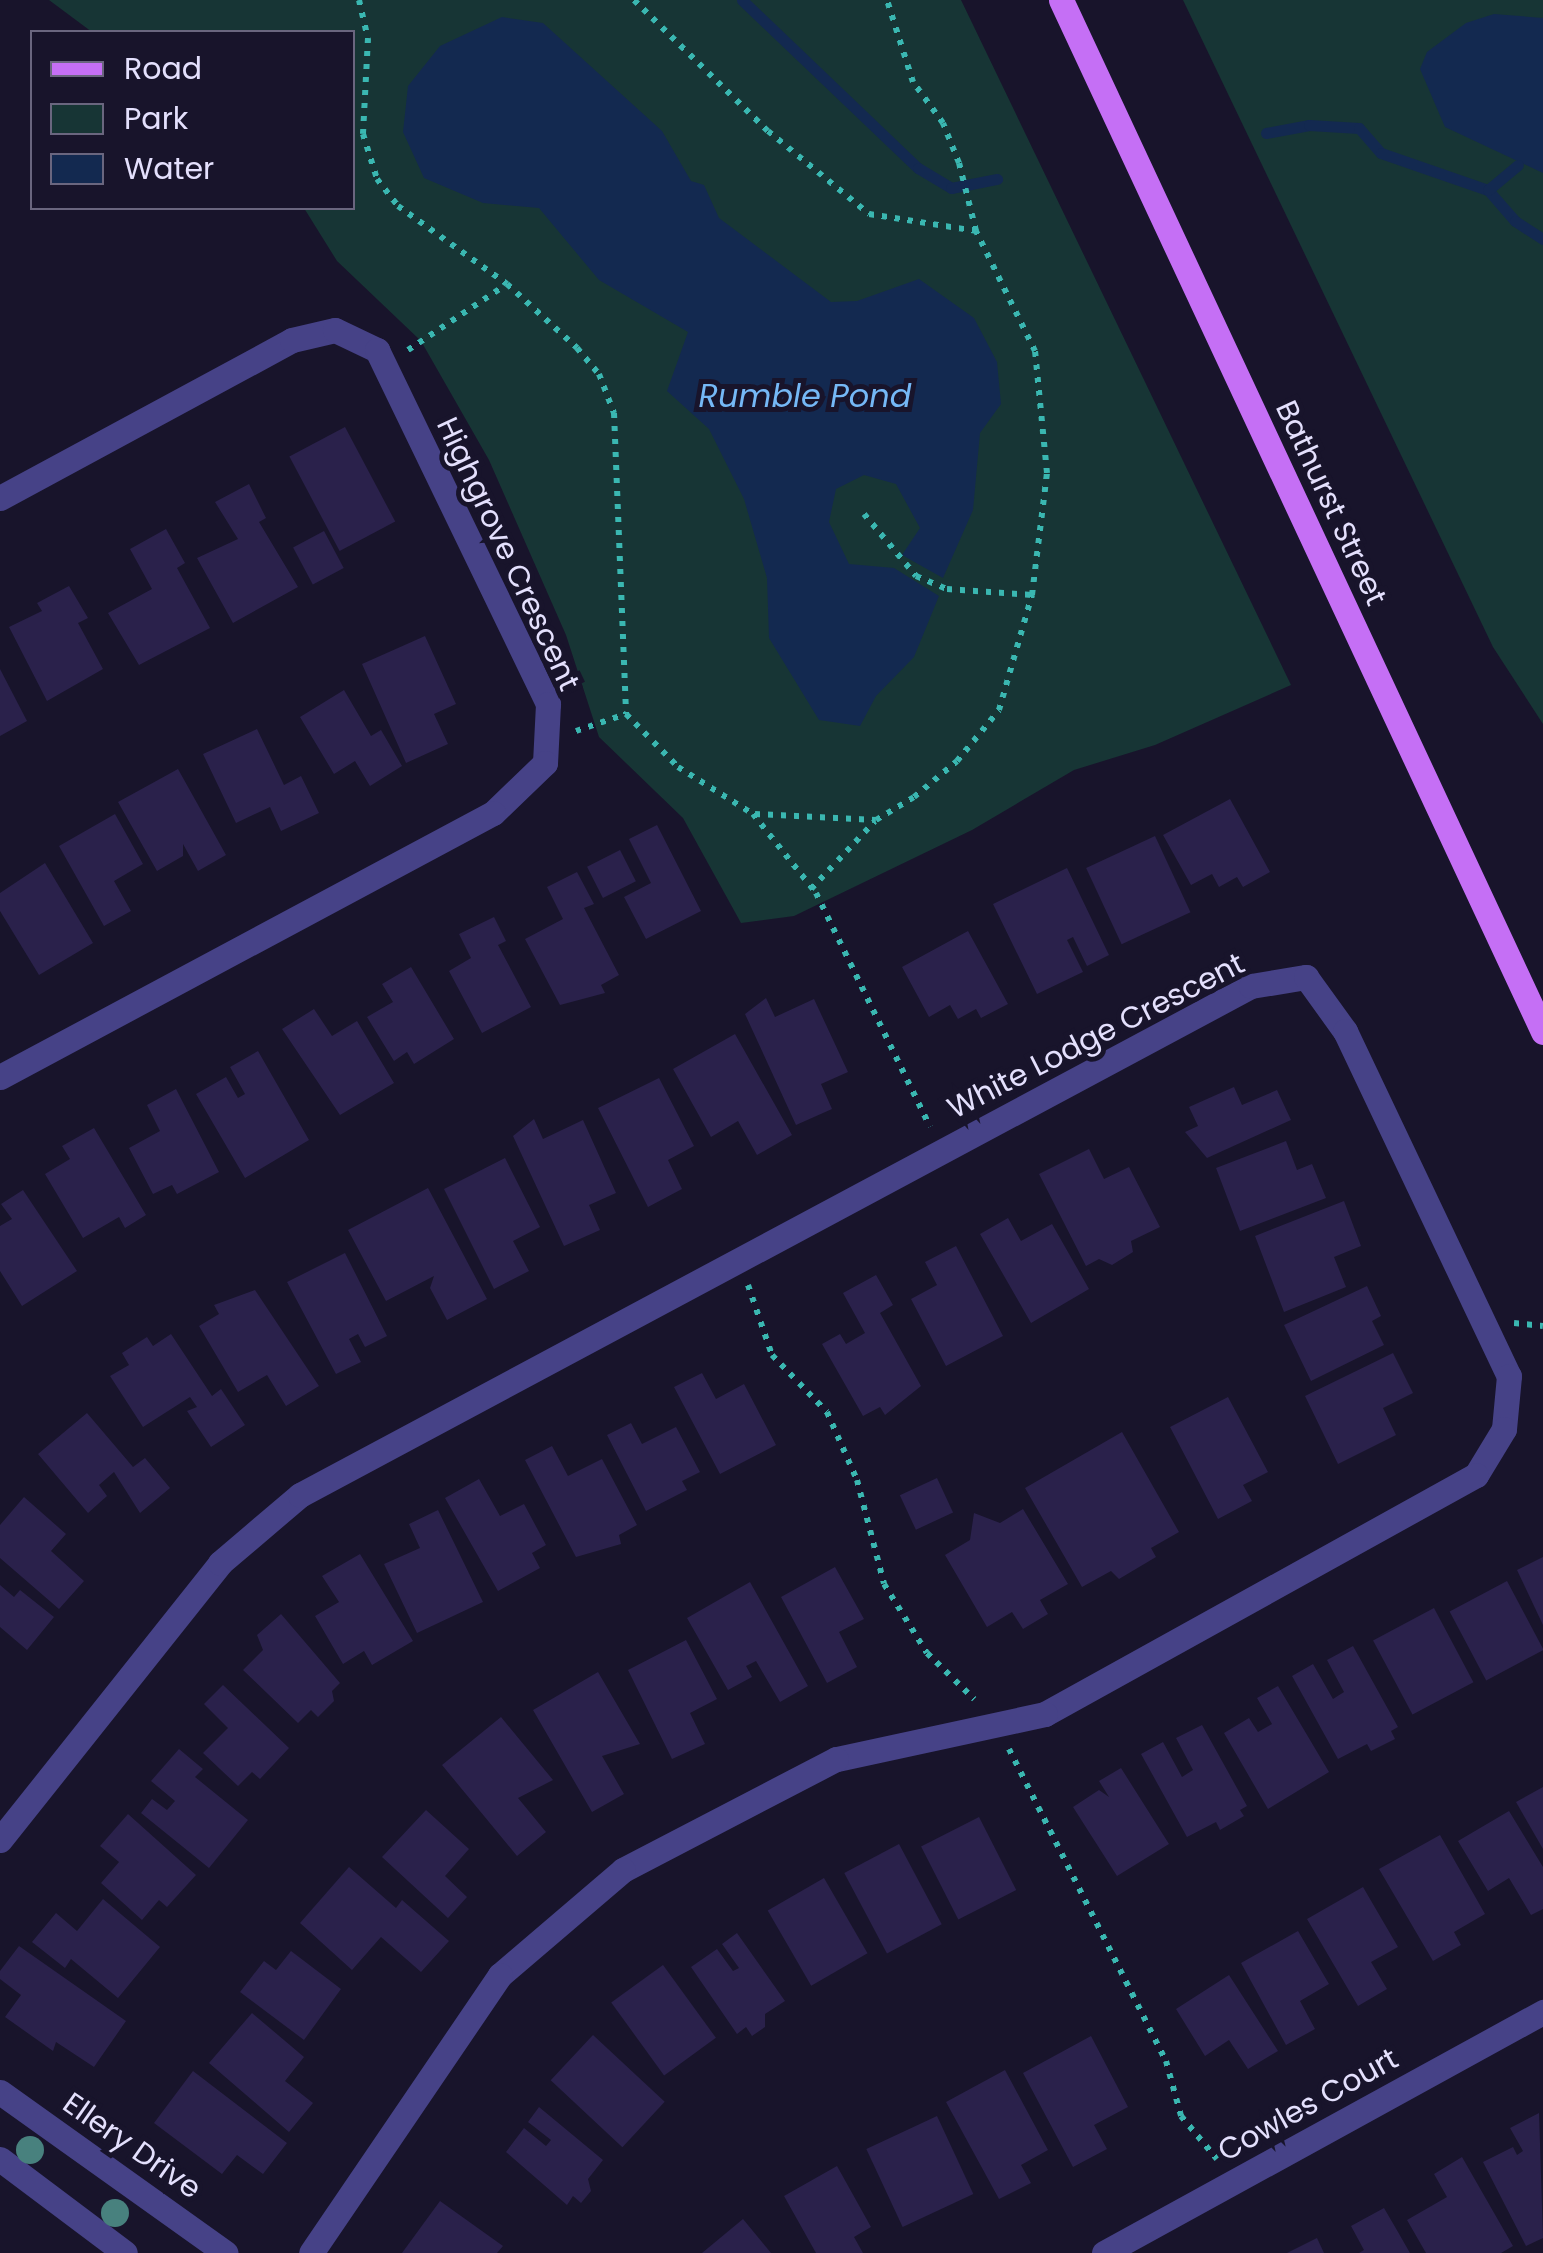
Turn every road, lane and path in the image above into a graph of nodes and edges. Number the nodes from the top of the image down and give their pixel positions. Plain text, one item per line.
1 (359, 0) edge
2 (634, 0) edge
3 (886, 0) edge
4 (1061, 0) edge
5 (976, 231) junction
6 (507, 284) junction
7 (384, 365) junction
8 (0, 498) edge
9 (864, 514) dead end
10 (1032, 595) junction
11 (626, 714) junction
12 (546, 742) junction
13 (753, 814) junction
14 (876, 820) junction
15 (811, 888) junction
16 (1543, 1032) edge
17 (0, 1077) edge
18 (942, 1151) junction
19 (0, 1840) edge
20 (1543, 2012) edge
21 (0, 2092) edge
22 (0, 2159) edge
23 (125, 2253) edge
24 (226, 2253) edge
25 (311, 2253) edge
26 (1104, 2253) edge

1 - 6 path
2 - 5 path
3 - 5 path
4 - 16 main road, Bathurst Street
5 - 10 path
6 - 7 path
6 - 11 path
7 - 8 street, Highgrove Crescent
7 - 12 street, Highgrove Crescent
9 - 10 path
10 - 14 path
11 - 12 path
11 - 13 path
12 - 17 street
13 - 14 path
13 - 15 path
14 - 15 path
15 - 18 path
18 - 19 street, White Lodge Crescent
18 - 25 street, White Lodge Crescent
20 - 26 street, Cowles Court
21 - 24 street, Ellery Drive
22 - 23 street

